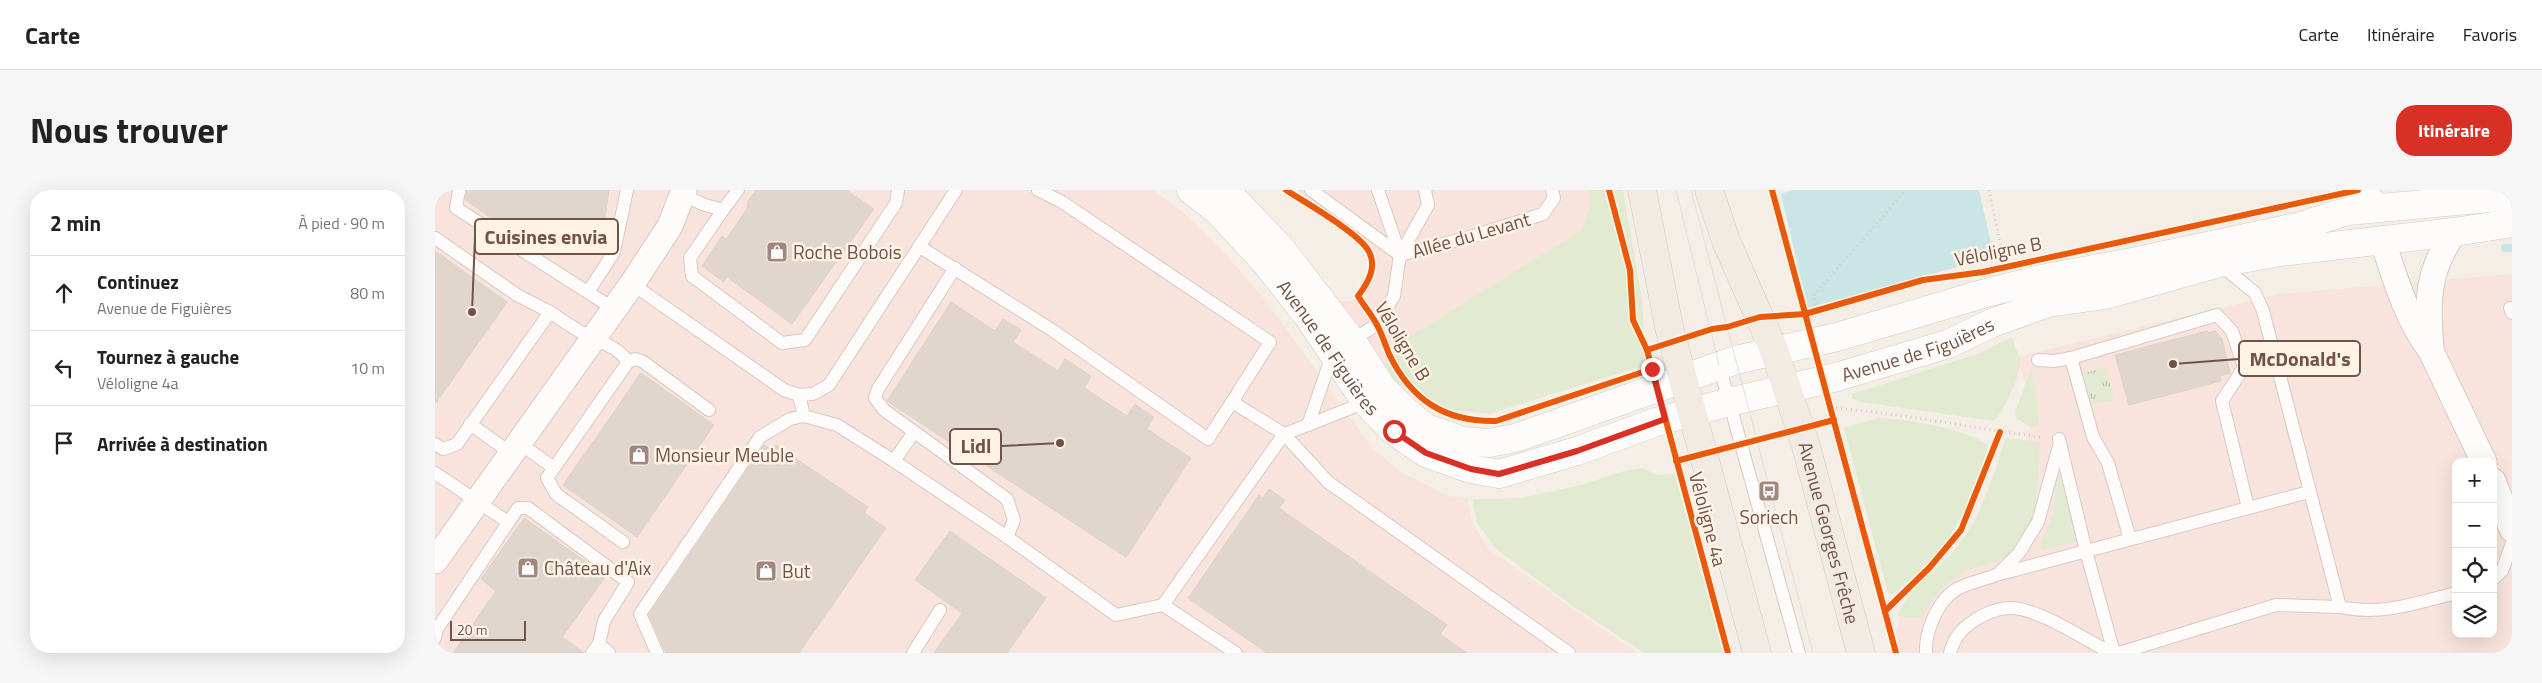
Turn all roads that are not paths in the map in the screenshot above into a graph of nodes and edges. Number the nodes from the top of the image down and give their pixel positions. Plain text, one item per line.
1 (459, 190) edge
2 (627, 190) edge
3 (738, 190) edge
4 (898, 190) edge
5 (956, 190) edge
6 (1038, 190) edge
7 (1191, 190) edge
8 (1225, 190) edge
9 (1311, 190) edge
10 (1378, 190) edge
11 (1425, 190) edge
12 (1552, 190) edge
13 (1642, 190) edge
14 (1709, 190) edge
15 (679, 192) edge
16 (2373, 196) edge
17 (2512, 196) edge
18 (723, 210) junction
19 (2512, 223) edge
20 (2454, 232) junction
21 (435, 238) edge
22 (2382, 239) junction
23 (920, 247) junction
24 (1400, 255) junction
25 (2219, 263) junction
26 (955, 268) junction
27 (632, 284) junction
28 (2045, 291) junction
29 (588, 292) junction
30 (614, 309) junction
31 (550, 312) junction
32 (593, 339) junction
33 (1343, 347) junction
34 (1774, 350) junction
35 (2431, 351) junction
36 (2071, 358) junction
37 (2039, 360) dead end
38 (628, 362) junction
39 (1719, 365) junction
40 (1683, 377) junction
41 (1786, 389) junction
42 (799, 395) junction
43 (1232, 402) junction
44 (1366, 402) junction
45 (1729, 402) junction
46 (709, 410) dead end
47 (1692, 412) junction
48 (804, 416) junction
49 (470, 424) junction
50 (1308, 425) junction
51 (914, 432) junction
52 (1284, 434) junction
53 (435, 444) edge
54 (515, 448) junction
55 (2482, 458) edge
56 (894, 461) junction
57 (554, 468) junction
58 (436, 475) edge
59 (2497, 491) edge
60 (2309, 492) junction
61 (477, 502) junction
62 (2248, 508) junction
63 (508, 522) junction
64 (2512, 529) edge
65 (1007, 537) junction
66 (2130, 539) junction
67 (623, 542) dead end
68 (2512, 543) edge
69 (2086, 551) junction
70 (435, 561) edge
71 (1996, 575) junction
72 (2497, 575) edge
73 (2452, 594) edge
74 (1163, 604) junction
75 (2340, 607) junction
76 (940, 610) dead end
77 (436, 632) edge
78 (600, 650) edge
79 (657, 653) edge
80 (913, 653) edge
81 (1235, 653) edge
82 (1569, 653) edge
83 (1757, 653) edge
84 (1799, 653) edge
85 (1861, 653) edge
86 (1926, 653) edge
87 (1951, 653) edge
88 (2112, 653) edge
89 (2119, 653) edge

1 - 29 lane
2 - 29 lane
3 - 18 lane
4 - 18 lane
5 - 23 lane
6 - 43 lane
7 - 33 main road, Avenue de Figuières
8 - 33 main road, Avenue de Figuières
9 - 24 lane
10 - 24 lane
11 - 24 lane
12 - 24 lane, Allée du Levant
13 - 40 main road
14 - 34 main road, Avenue Georges Frêche
15 - 18 lane
15 - 27 street
16 - 17 main road, Avenue de Figuières
16 - 22 main road
16 - 28 main road, Avenue de Figuières
19 - 20 main road, Avenue de Figuières
20 - 22 main road, Avenue de Figuières
20 - 35 street
21 - 31 lane
22 - 25 main road, Avenue de Figuières
22 - 35 street
23 - 26 lane
23 - 42 lane
24 - 33 lane
25 - 28 main road, Avenue de Figuières
25 - 60 lane
26 - 43 lane
26 - 51 lane
27 - 30 street
27 - 42 lane
28 - 34 main road, Avenue de Figuières
28 - 41 main road, Avenue de Figuières
29 - 30 lane
30 - 32 street
31 - 32 lane
31 - 49 lane
32 - 38 lane
32 - 54 street
33 - 40 main road, Avenue de Figuières
33 - 44 main road, Avenue de Figuières
33 - 50 lane
34 - 39 main road, Avenue de Figuières
34 - 41 main road, Avenue Georges Frêche
35 - 55 street
36 - 37 lane
36 - 62 lane
36 - 66 lane
38 - 46 lane
38 - 57 lane
39 - 40 main road, Avenue de Figuières
39 - 45 lane
40 - 47 main road
41 - 45 main road, Avenue de Figuières
41 - 85 main road, Avenue Georges Frêche
42 - 48 lane
43 - 52 lane
44 - 47 main road, Avenue de Figuières
44 - 50 lane
45 - 47 main road, Avenue de Figuières
45 - 84 lane
47 - 83 main road
48 - 56 lane
48 - 79 lane
49 - 53 lane
49 - 54 lane
50 - 52 lane
51 - 56 lane
51 - 65 lane
52 - 74 lane
52 - 82 lane
54 - 57 lane
54 - 61 street
56 - 65 lane
57 - 67 lane
58 - 61 lane
59 - 64 street
60 - 62 lane
60 - 75 lane
61 - 63 lane
61 - 70 street
62 - 66 lane
63 - 77 lane
63 - 78 lane
65 - 74 lane
66 - 69 lane
68 - 72 lane
69 - 71 lane
69 - 71 lane
69 - 88 lane
71 - 86 lane
73 - 75 lane
74 - 81 lane
75 - 89 lane
76 - 80 lane
87 - 88 lane

